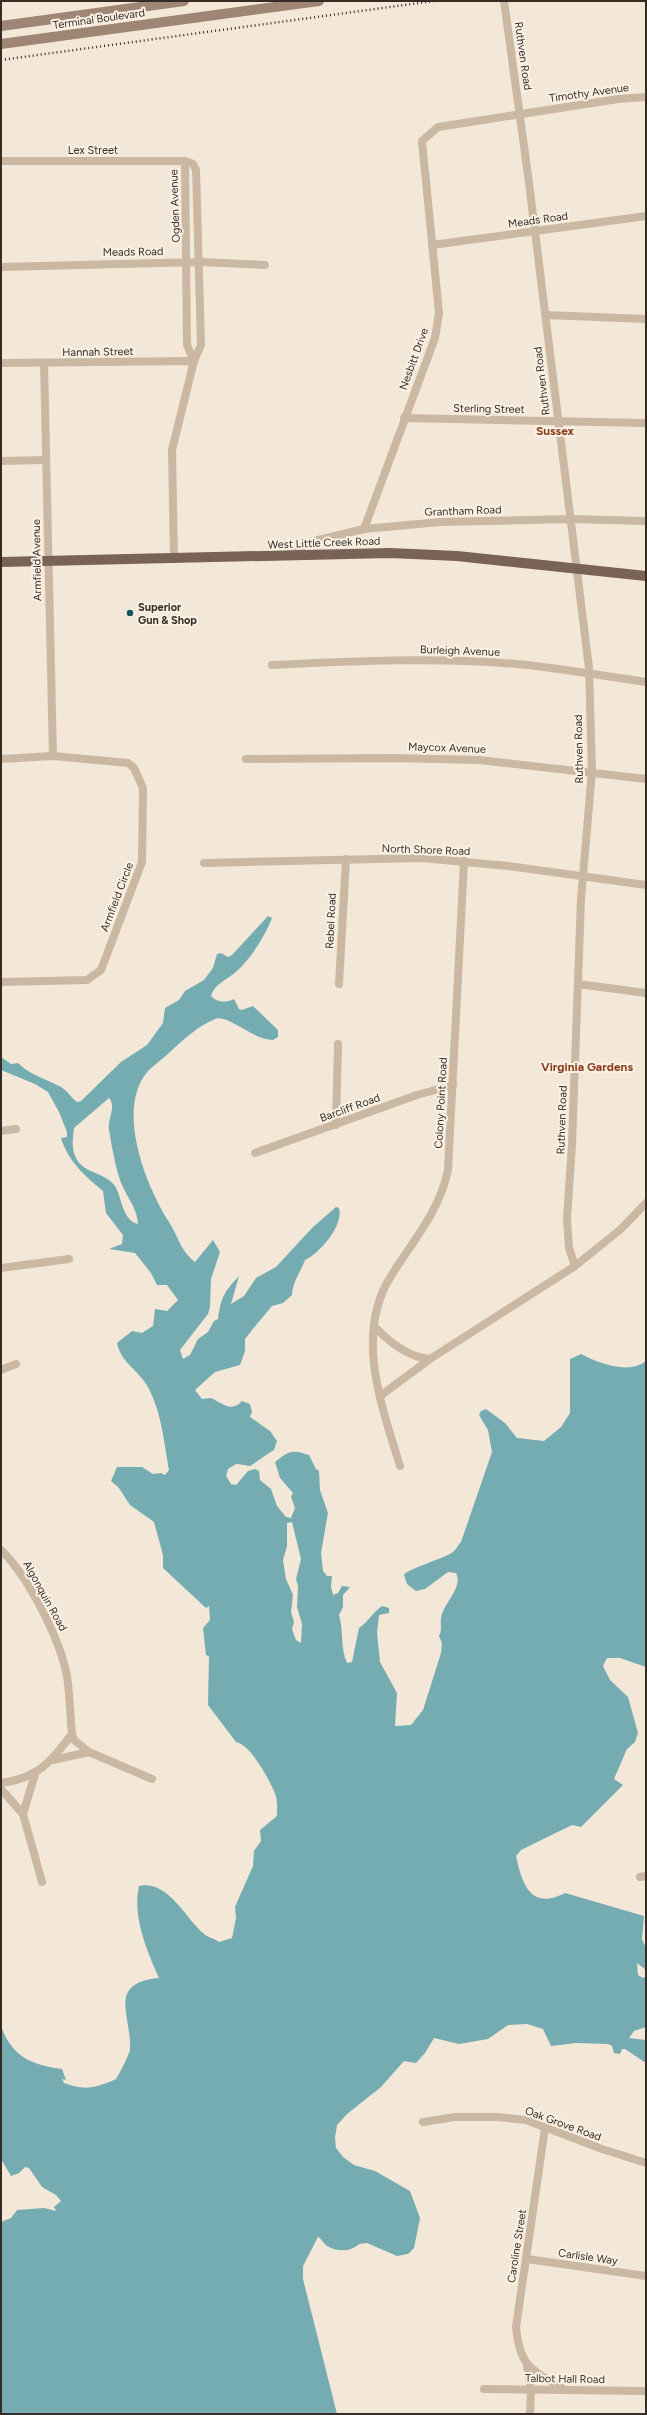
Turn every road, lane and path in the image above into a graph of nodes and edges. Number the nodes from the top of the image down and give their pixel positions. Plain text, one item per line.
1 (184, 1) edge
2 (319, 1) edge
3 (504, 1) edge
4 (1, 26) edge
5 (1, 44) edge
6 (646, 97) edge
7 (519, 114) junction
8 (422, 140) joint
9 (185, 161) junction
10 (1, 162) edge
11 (646, 216) edge
12 (535, 231) junction
13 (432, 244) junction
14 (188, 262) junction
15 (200, 262) junction
16 (265, 265) dead end
17 (1, 267) edge
18 (545, 315) junction
19 (646, 319) edge
20 (194, 361) junction
21 (1, 363) edge
22 (44, 363) junction
23 (404, 418) junction
24 (558, 421) junction
25 (646, 423) edge
26 (46, 460) junction
27 (1, 461) edge
28 (570, 519) junction
29 (646, 521) edge
30 (364, 529) junction
31 (287, 556) junction
32 (174, 559) junction
33 (47, 561) junction
34 (1, 562) edge
35 (576, 568) junction
36 (646, 576) edge
37 (272, 665) dead end
38 (589, 674) junction
39 (646, 682) edge
40 (53, 756) junction
41 (1, 759) edge
42 (246, 759) dead end
43 (592, 771) junction
44 (646, 779) edge
45 (346, 859) junction
46 (464, 861) junction
47 (204, 863) dead end
48 (584, 876) junction
49 (646, 885) edge
50 (1, 982) edge
51 (339, 984) dead end
52 (578, 984) junction
53 (646, 993) edge
54 (338, 1044) dead end
55 (453, 1086) junction
56 (336, 1125) junction
57 (16, 1129) dead end
58 (1, 1131) edge
59 (255, 1153) dead end
60 (646, 1203) edge
61 (69, 1259) dead end
62 (575, 1266) junction
63 (1, 1268) edge
64 (375, 1327) junction
65 (430, 1359) junction
66 (16, 1364) dead end
67 (1, 1370) edge
68 (380, 1396) junction
69 (400, 1466) dead end
70 (1, 1550) edge
71 (72, 1734) junction
72 (89, 1752) junction
73 (53, 1760) junction
74 (35, 1774) junction
75 (152, 1779) dead end
76 (1, 1783) edge
77 (1, 1789) edge
78 (23, 1814) junction
79 (42, 1882) dead end
80 (423, 2122) dead end
81 (545, 2128) junction
82 (646, 2162) edge
83 (527, 2259) junction
84 (646, 2276) edge
85 (527, 2366) junction
86 (484, 2389) dead end
87 (531, 2389) junction
88 (565, 2390) junction
89 (646, 2391) edge
90 (530, 2414) edge

1 - 4 main road, Terminal Boulevard
2 - 5 main road, Terminal Boulevard
3 - 7 street, Ruthven Road
6 - 7 street, Timothy Avenue
7 - 8 street, Timothy Avenue
7 - 12 street, Ruthven Road
8 - 13 street, Nesbitt Drive
9 - 10 street, Lex Street
9 - 14 street, Ogden Avenue
9 - 15 street, Ogden Avenue
11 - 12 street, Meads Road
12 - 13 street, Meads Road
12 - 18 street, Ruthven Road
13 - 23 street, Nesbitt Drive
14 - 15 street, Meads Road
14 - 17 street, Meads Road
14 - 20 street, Ogden Avenue
15 - 16 street, Meads Road
15 - 20 street, Ogden Avenue
18 - 19 street
18 - 24 street, Ruthven Road
20 - 22 street, Hannah Street
20 - 32 street, Ogden Avenue
21 - 22 street, Hannah Street
22 - 26 street, Armfield Avenue
23 - 24 street, Sterling Street
23 - 30 street, Nesbitt Drive
24 - 25 street, Sterling Street
24 - 28 street, Ruthven Road
26 - 27 street
26 - 33 street, Armfield Avenue
28 - 29 street, Grantham Road
28 - 30 street, Grantham Road
28 - 35 street, Ruthven Road
30 - 31 street, Grantham Road
31 - 32 main road, West Little Creek Road
31 - 35 main road, West Little Creek Road
32 - 33 main road, West Little Creek Road
33 - 34 main road, West Little Creek Road
33 - 40 street, Armfield Avenue
35 - 36 main road, West Little Creek Road
35 - 38 street, Ruthven Road
37 - 38 street, Burleigh Avenue
38 - 39 street, Burleigh Avenue
38 - 43 street, Ruthven Road
40 - 41 street, Armfield Circle
40 - 50 street, Armfield Circle
42 - 43 street, Maycox Avenue
43 - 44 street, Maycox Avenue
43 - 48 street, Ruthven Road
45 - 46 street, North Shore Road
45 - 47 street, North Shore Road
45 - 51 street, Rebel Road
46 - 48 street, North Shore Road
46 - 55 street, Colony Point Road
48 - 49 street, North Shore Road
48 - 52 street, Ruthven Road
52 - 53 street
52 - 62 street, Ruthven Road
54 - 56 street
55 - 56 street, Barcliff Road
55 - 64 street, Colony Point Road
56 - 59 street, Barcliff Road
57 - 58 street
60 - 62 street
61 - 63 street
62 - 65 street
64 - 65 street
64 - 68 street, Colony Point Road
65 - 68 street
66 - 67 street
68 - 69 street, Colony Point Road
70 - 71 street, Algonquin Road
71 - 72 street
71 - 73 street
72 - 73 street
72 - 75 street
73 - 74 street
74 - 76 street
74 - 78 street
77 - 78 street
78 - 79 street
80 - 81 street, Oak Grove Road
81 - 82 street, Oak Grove Road
81 - 83 street, Caroline Street
83 - 84 street, Carlisle Way
83 - 85 street, Caroline Street
85 - 87 street, Caroline Street
85 - 88 street
86 - 87 street, Talbot Hall Road
87 - 88 street, Talbot Hall Road
87 - 90 street, Caroline Street
88 - 89 street, Talbot Hall Road

